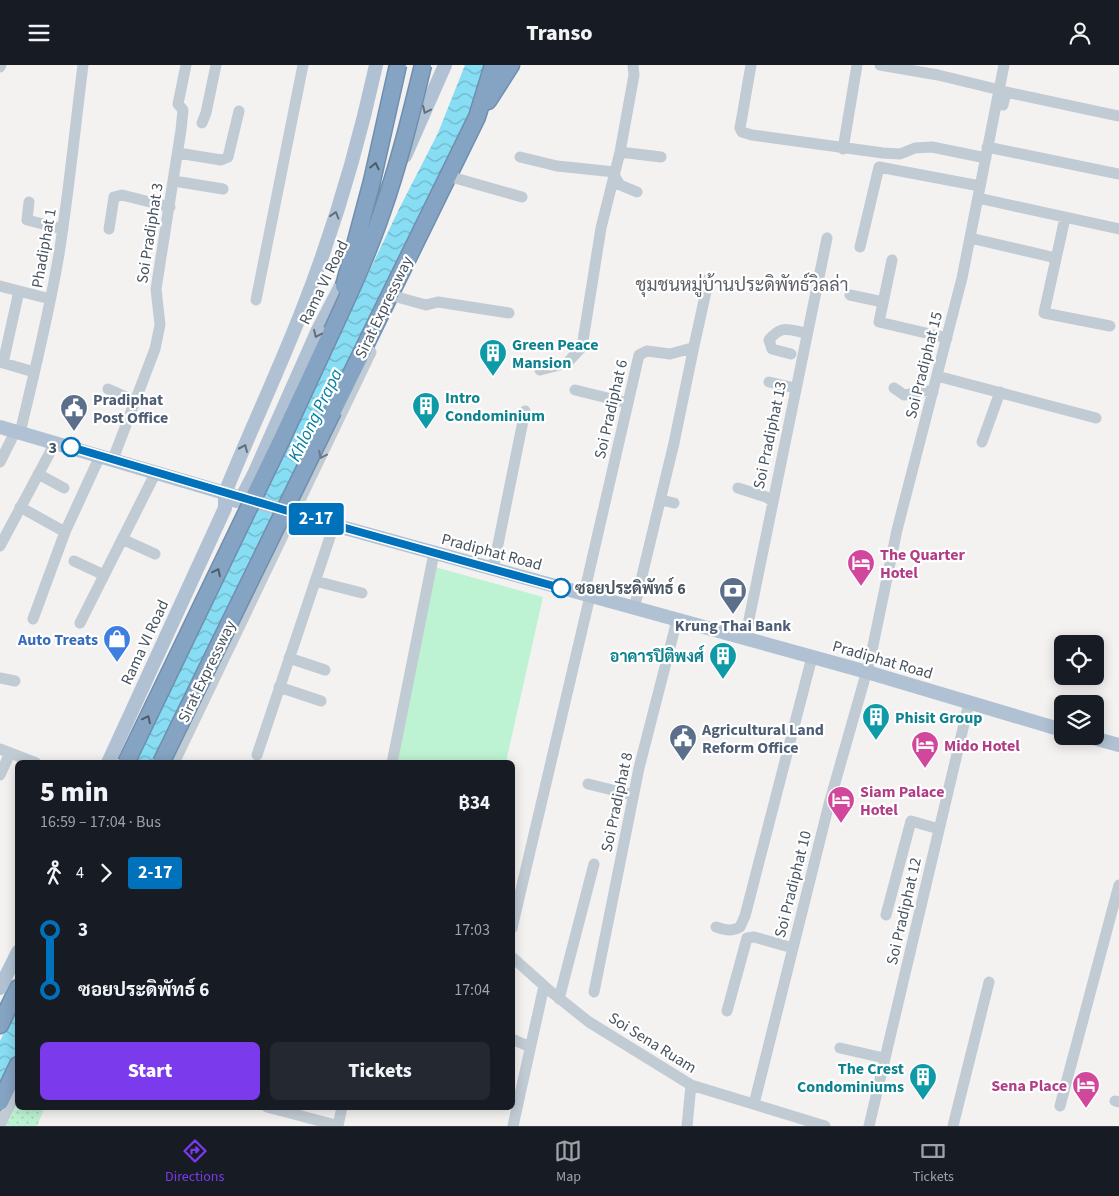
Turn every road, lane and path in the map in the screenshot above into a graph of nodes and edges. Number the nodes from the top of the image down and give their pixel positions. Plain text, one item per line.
1 (83, 65) edge
2 (186, 65) edge
3 (216, 65) edge
4 (303, 65) edge
5 (376, 65) edge
6 (398, 65) edge
7 (423, 65) edge
8 (445, 65) edge
9 (493, 65) edge
10 (512, 65) edge
11 (633, 65) edge
12 (751, 65) edge
13 (857, 65) edge
14 (880, 65) edge
15 (1004, 65) edge
16 (1011, 65) edge
17 (939, 70) edge
18 (1003, 91) junction
19 (239, 111) dead end
20 (1119, 116) edge
21 (477, 117) junction
22 (202, 123) dead end
23 (843, 149) junction
24 (989, 151) junction
25 (620, 152) junction
26 (178, 153) junction
27 (520, 157) dead end
28 (661, 157) dead end
29 (614, 174) junction
30 (1119, 174) edge
31 (455, 178) junction
32 (174, 181) junction
33 (980, 186) junction
34 (223, 189) dead end
35 (637, 192) dead end
36 (522, 197) dead end
37 (978, 199) junction
38 (29, 202) dead end
39 (170, 207) junction
40 (1065, 218) junction
41 (63, 229) junction
42 (109, 229) dead end
43 (1119, 229) edge
44 (826, 238) dead end
45 (970, 238) junction
46 (860, 247) dead end
47 (1056, 258) junction
48 (892, 261) dead end
49 (709, 278) dead end
50 (0, 286) edge
51 (19, 291) junction
52 (850, 295) dead end
53 (397, 297) junction
54 (50, 299) junction
55 (256, 300) dead end
56 (883, 302) junction
57 (509, 313) dead end
58 (1110, 327) dead end
59 (332, 331) junction
60 (807, 333) junction
61 (947, 338) junction
62 (694, 346) junction
63 (792, 354) dead end
64 (2, 362) edge
65 (540, 370) dead end
66 (34, 372) junction
67 (937, 376) junction
68 (769, 381) dead end
69 (894, 387) dead end
70 (795, 388) junction
71 (108, 389) dead end
72 (575, 390) dead end
73 (933, 391) junction
74 (1000, 392) junction
75 (135, 401) junction
76 (628, 403) junction
77 (526, 411) dead end
78 (1096, 418) dead end
79 (0, 427) edge
80 (18, 433) junction
81 (982, 442) dead end
82 (55, 443) junction
83 (106, 457) junction
84 (0, 462) edge
85 (156, 472) junction
86 (38, 475) junction
87 (64, 488) dead end
88 (738, 488) dead end
89 (225, 493) junction
90 (242, 497) junction
91 (661, 500) junction
92 (772, 501) junction
93 (674, 503) dead end
94 (20, 507) junction
95 (225, 509) junction
96 (295, 513) junction
97 (334, 525) junction
98 (65, 532) junction
99 (122, 539) junction
100 (0, 546) edge
101 (434, 553) junction
102 (156, 554) dead end
103 (74, 561) dead end
104 (493, 569) junction
105 (104, 575) junction
106 (315, 581) junction
107 (362, 593) dead end
108 (587, 595) junction
109 (634, 609) junction
110 (33, 619) dead end
111 (677, 620) junction
112 (80, 623) dead end
113 (744, 639) junction
114 (812, 657) junction
115 (289, 658) junction
116 (325, 670) dead end
117 (867, 672) junction
118 (0, 677) edge
119 (15, 681) dead end
120 (280, 687) junction
121 (321, 701) dead end
122 (969, 703) junction
123 (1054, 728) edge
124 (1104, 741) edge
125 (1119, 745) edge
126 (5, 751) edge
127 (257, 755) dead end
128 (28, 760) edge
129 (109, 760) edge
130 (127, 760) edge
131 (162, 760) edge
132 (175, 760) edge
133 (393, 760) edge
134 (0, 775) edge
135 (588, 784) dead end
136 (633, 795) junction
137 (939, 829) junction
138 (594, 864) dead end
139 (1119, 885) edge
140 (515, 915) edge
141 (886, 915) dead end
142 (716, 927) dead end
143 (793, 948) junction
144 (15, 958) edge
145 (515, 960) edge
146 (990, 983) dead end
147 (544, 986) junction
148 (0, 988) edge
149 (594, 992) dead end
150 (15, 994) edge
151 (560, 999) junction
152 (727, 1011) dead end
153 (0, 1025) edge
154 (515, 1040) edge
155 (530, 1047) junction
156 (840, 1048) dead end
157 (884, 1058) junction
158 (15, 1071) edge
159 (691, 1085) junction
160 (15, 1095) edge
161 (515, 1097) edge
162 (0, 1102) edge
163 (754, 1104) junction
164 (1060, 1106) dead end
165 (279, 1110) edge
166 (341, 1110) edge
167 (511, 1110) edge
168 (789, 1121) edge
169 (0, 1125) edge
170 (335, 1125) edge
171 (513, 1126) edge
172 (687, 1126) edge
173 (825, 1126) edge
174 (869, 1126) edge
175 (954, 1126) edge

1 - 41 street, Phadiphat 1
2 - 26 street, Soi Pradiphat 3
3 - 22 street
4 - 55 street
89 -> 5 main road, Rama VI Road
59 -> 6 highway, bridge
7 - 59 highway, Sirat Expressway, bridge
8 -> 90 main road, Rama VI Road
9 - 21 highway, Sirat Expressway
10 - 21 highway
10 - 31 street
11 - 25 street
12 - 23 street
13 - 23 street
14 - 17 street
15 - 18 street, Soi Pradiphat 15
16 - 18 street
17 - 18 street
18 - 20 street
18 - 24 street, Soi Pradiphat 15
19 - 26 street
21 - 131 highway, Sirat Expressway, bridge
23 - 24 street
24 - 30 street
24 - 33 street, Soi Pradiphat 15
25 - 28 street
25 - 29 street
26 - 32 street, Soi Pradiphat 3
27 - 29 street
29 - 35 street
29 - 65 street
31 - 36 street
31 - 53 street
32 - 34 street
32 - 39 street, Soi Pradiphat 3
33 - 37 street, Soi Pradiphat 15
33 - 46 street
37 - 40 street
37 - 45 street, Soi Pradiphat 15
38 - 41 street
39 - 42 street
39 - 75 street, Soi Pradiphat 3
40 - 43 street
40 - 47 street
41 - 54 street, Phadiphat 1
44 - 60 street, Soi Pradiphat 13
45 - 47 street
45 - 61 street, Soi Pradiphat 15
47 - 58 street
48 - 56 street
49 - 62 street
50 - 51 street
51 - 54 street
51 - 64 street
52 - 56 street
53 - 57 street
53 -> 96 street
54 - 66 street, Phadiphat 1
56 - 61 street
130 -> 59 highway, Sirat Expressway, bridge
60 - 63 street
60 - 70 street, Soi Pradiphat 13
61 - 67 street, Soi Pradiphat 15
62 - 76 street, Soi Pradiphat 6
62 - 91 street
64 - 66 street
66 - 80 street, Phadiphat 1
67 - 73 street, Soi Pradiphat 15
67 - 74 street
68 - 70 street
69 - 73 street
70 - 92 street, Soi Pradiphat 13
71 - 75 street
72 - 76 street
73 - 117 street, Soi Pradiphat 15
74 - 78 street
74 - 81 street
75 - 83 street, Soi Pradiphat 3
76 - 108 street, Soi Pradiphat 6
77 - 104 street
79 - 80 main road, Pradiphat Road
80 - 82 main road, Pradiphat Road
80 - 84 street, Phadiphat 1
82 - 83 main road, Pradiphat Road
82 - 86 street
83 - 85 main road, Pradiphat Road
83 - 98 street, Soi Pradiphat 3
85 - 89 main road, Pradiphat Road
85 - 99 street
86 - 87 street
86 - 94 street
88 - 92 street
89 - 90 main road, Pradiphat Road
89 - 95 main road, Rama VI Road
90 - 95 main road
90 - 96 main road, Pradiphat Road
91 - 93 street
91 - 109 street
92 - 113 street, Soi Pradiphat 13
94 - 98 street
94 - 100 street
95 - 129 main road, Rama VI Road
96 - 97 main road, Pradiphat Road
96 - 132 street
97 - 101 main road, Pradiphat Road
97 - 106 street
98 - 110 street, Soi Pradiphat 3
99 - 102 street
99 - 105 street
101 - 104 main road, Pradiphat Road
101 - 133 street
103 - 105 street
104 - 108 main road, Pradiphat Road
105 - 112 street
106 - 107 street
106 - 115 street
108 - 109 main road, Pradiphat Road
108 - 140 street, Soi Pradiphat 6
109 - 111 main road, Pradiphat Road
111 - 113 main road, Pradiphat Road
111 - 136 street, Soi Pradiphat 8
113 - 114 main road, Pradiphat Road
114 - 117 main road, Pradiphat Road
114 - 142 street
115 - 116 street
115 - 120 street
117 - 122 main road, Pradiphat Road
117 - 143 street, Soi Pradiphat 10
118 - 119 street
120 - 121 street
120 - 127 street
122 - 123 main road, Pradiphat Road
122 - 137 street, Soi Pradiphat 12
124 - 125 main road
126 - 128 street
126 - 134 street
135 - 136 street
136 - 149 street, Soi Pradiphat 8
137 - 141 street
137 - 157 street, Soi Pradiphat 12
138 - 151 street
139 - 164 street
143 - 152 street
143 - 163 street, Soi Pradiphat 10
144 - 148 main road
145 - 147 street, Soi Sena Ruam
146 - 175 street
147 - 151 street, Soi Sena Ruam
147 - 155 street
150 - 153 highway
151 - 159 street, Soi Sena Ruam
154 - 155 street
155 - 161 street
156 - 157 street
157 - 174 street, Soi Pradiphat 12
158 - 162 highway
159 - 163 street, Soi Sena Ruam
159 - 172 street
160 - 169 street
163 - 168 street, Soi Sena Ruam
165 - 170 street
166 - 170 street
167 - 171 street
168 - 173 street, Soi Sena Ruam

